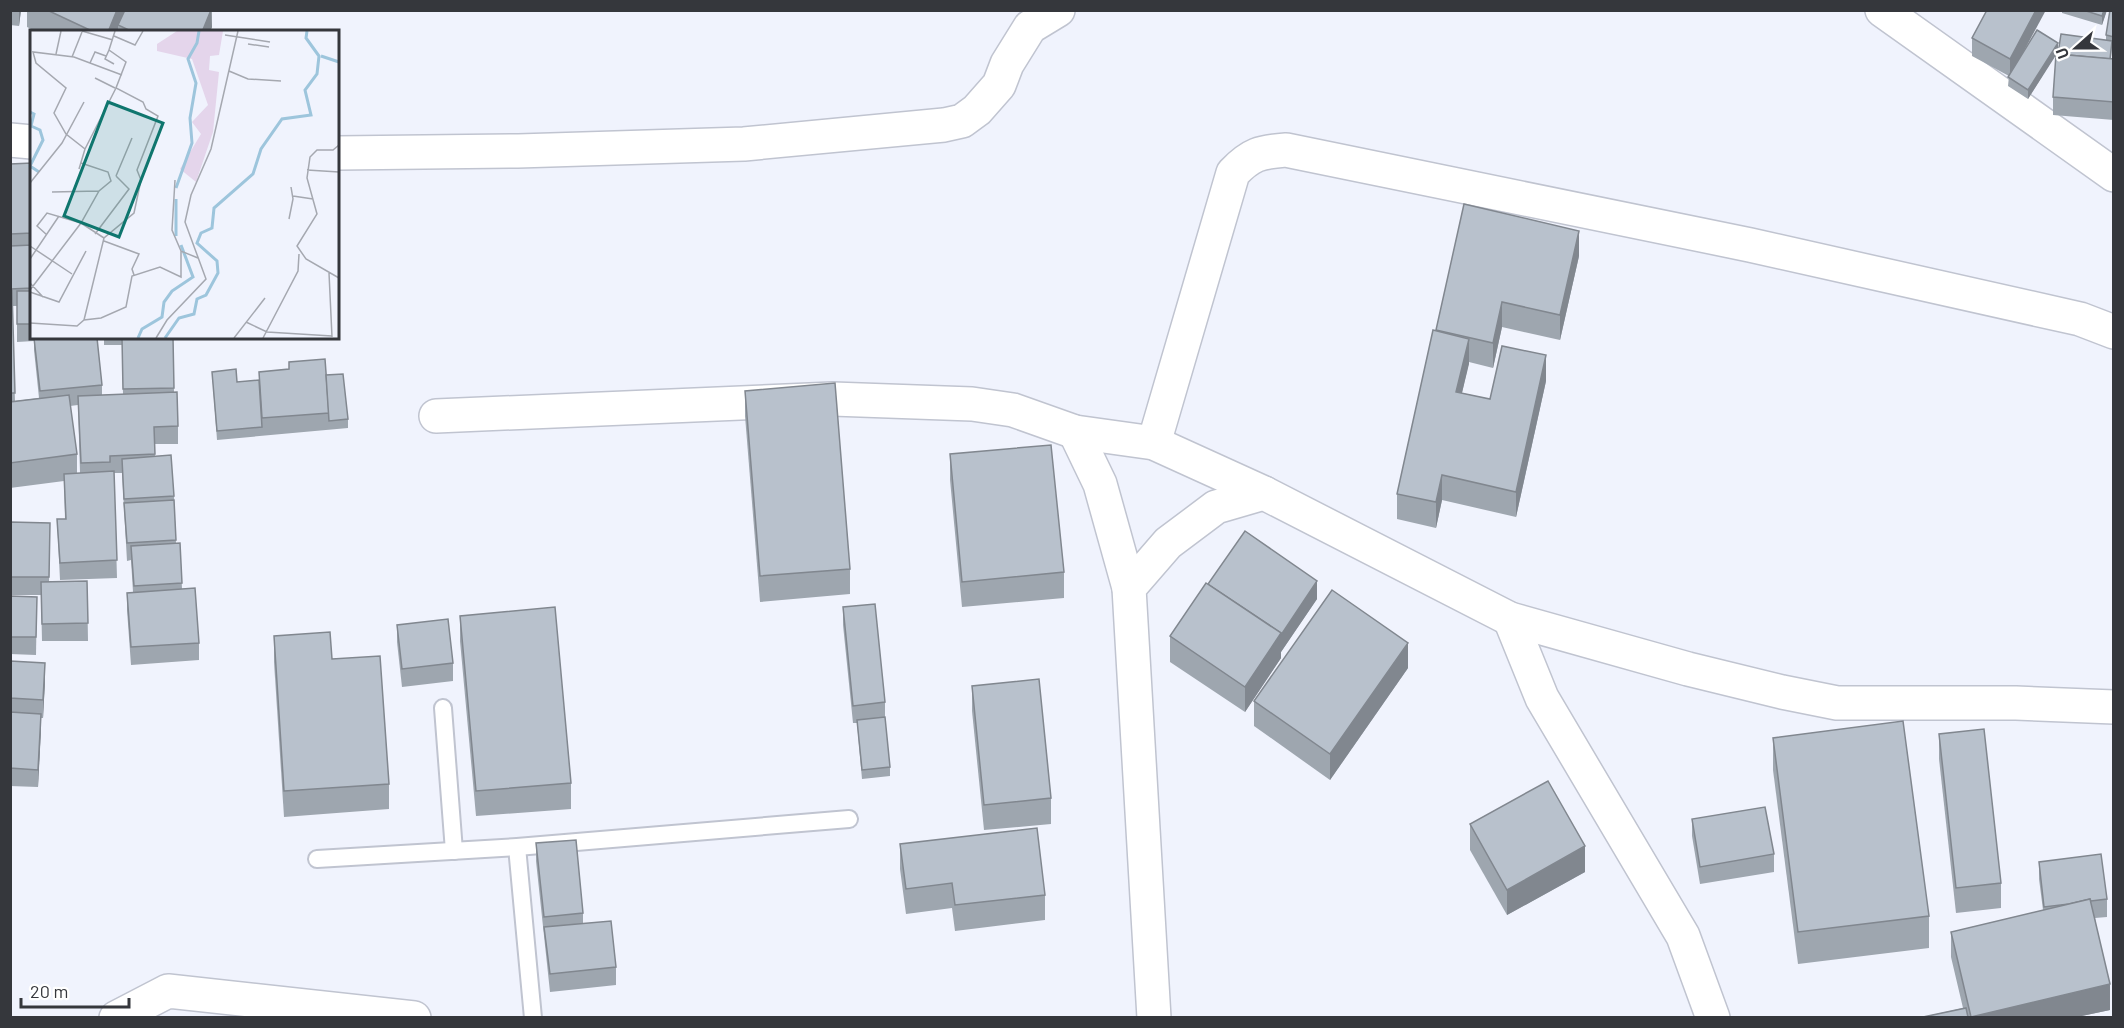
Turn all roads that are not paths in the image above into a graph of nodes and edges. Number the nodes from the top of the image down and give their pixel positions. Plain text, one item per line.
1 (1058, 10) edge
2 (1882, 10) edge
3 (10, 140) edge
4 (30, 142) edge
5 (339, 153) edge
6 (2114, 175) edge
7 (2114, 332) edge
8 (436, 416) dead end
9 (1076, 432) junction
10 (1155, 443) junction
11 (1264, 493) junction
12 (1128, 588) junction
13 (1510, 619) junction
14 (2114, 707) edge
15 (443, 708) dead end
16 (849, 819) dead end
17 (517, 847) junction
18 (454, 851) junction
19 (317, 859) dead end
20 (116, 1017) edge
21 (414, 1017) edge
22 (533, 1017) edge
23 (1154, 1017) edge
24 (1713, 1017) edge

1 - 5 street
2 - 6 street
3 - 4 street
7 - 10 street
8 - 9 street
9 - 10 street
9 - 12 street
10 - 11 street
11 - 12 street
11 - 13 street
12 - 23 street
13 - 14 street
13 - 24 street
15 - 18 lane
16 - 17 lane
17 - 18 lane
17 - 22 lane
18 - 19 lane
20 - 21 street

